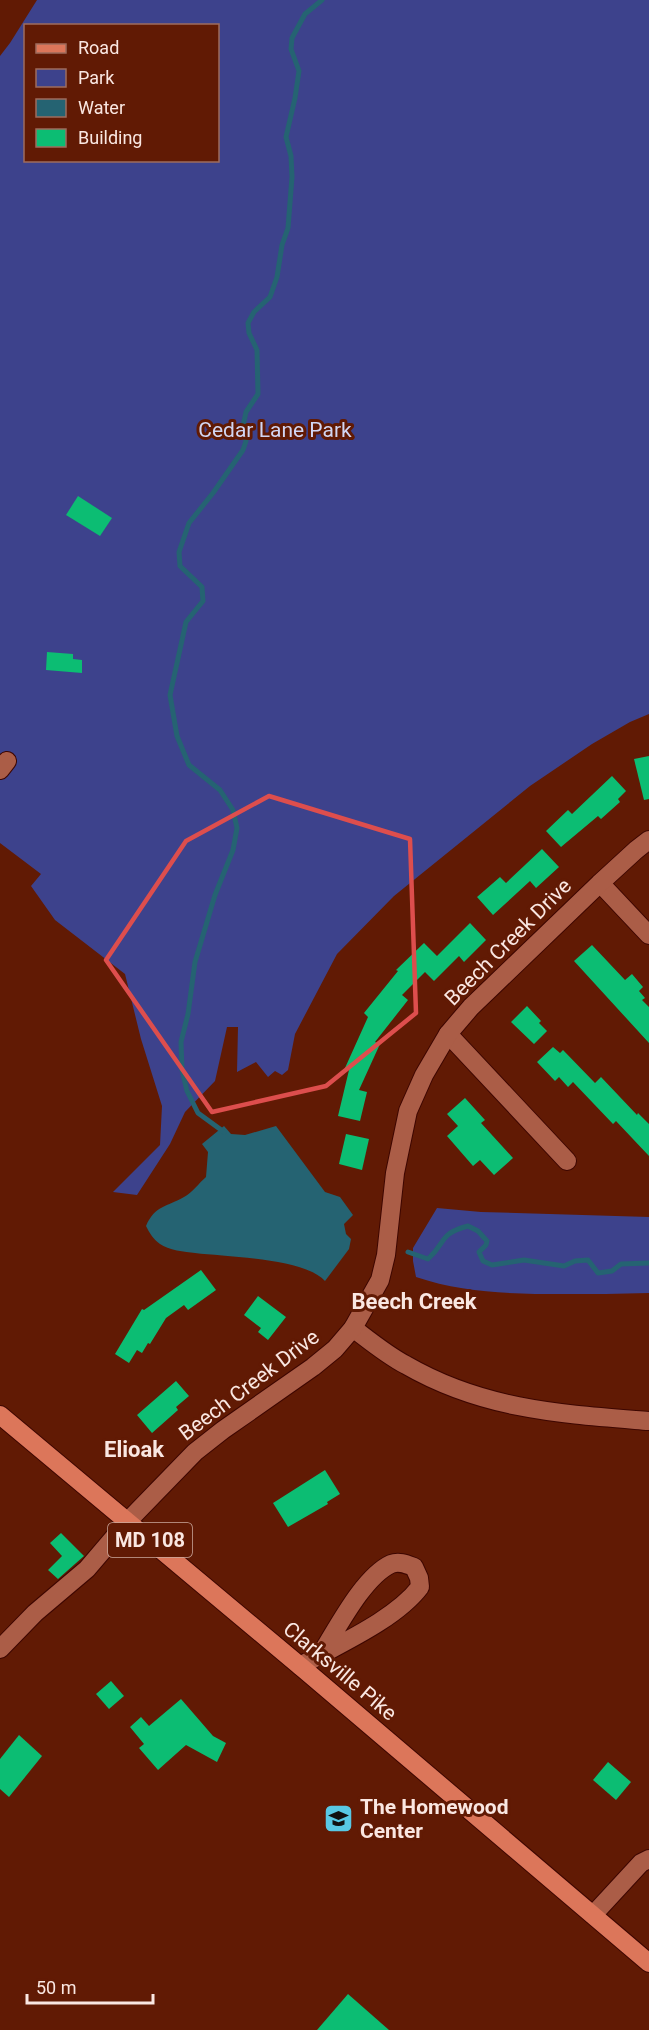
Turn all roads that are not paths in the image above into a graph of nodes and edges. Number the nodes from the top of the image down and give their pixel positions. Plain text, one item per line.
1 (649, 840) edge
2 (600, 883) junction
3 (649, 935) edge
4 (448, 1034) junction
5 (567, 1161) dead end
6 (353, 1328) junction
7 (0, 1415) edge
8 (649, 1421) edge
9 (128, 1521) junction
10 (0, 1649) edge
11 (321, 1654) junction
12 (300, 1666) junction
13 (649, 1858) edge
14 (592, 1915) junction
15 (649, 1963) edge

1 - 2 street, Beech Creek Drive
2 - 3 street, Beech Creek Drive
2 - 4 street, Beech Creek Drive
4 - 5 street, Beech Creek Drive
4 - 6 street, Beech Creek Drive
6 - 8 street
6 - 9 street, Beech Creek Drive
7 - 9 main road, Clarksville Pike / MD 108
9 - 10 street, Beech Creek Drive
9 - 12 main road, Clarksville Pike / MD 108
11 - 11 street
11 - 12 street
12 - 14 main road, Clarksville Pike / MD 108
13 - 14 street
14 - 15 main road, Clarksville Pike / MD 108

